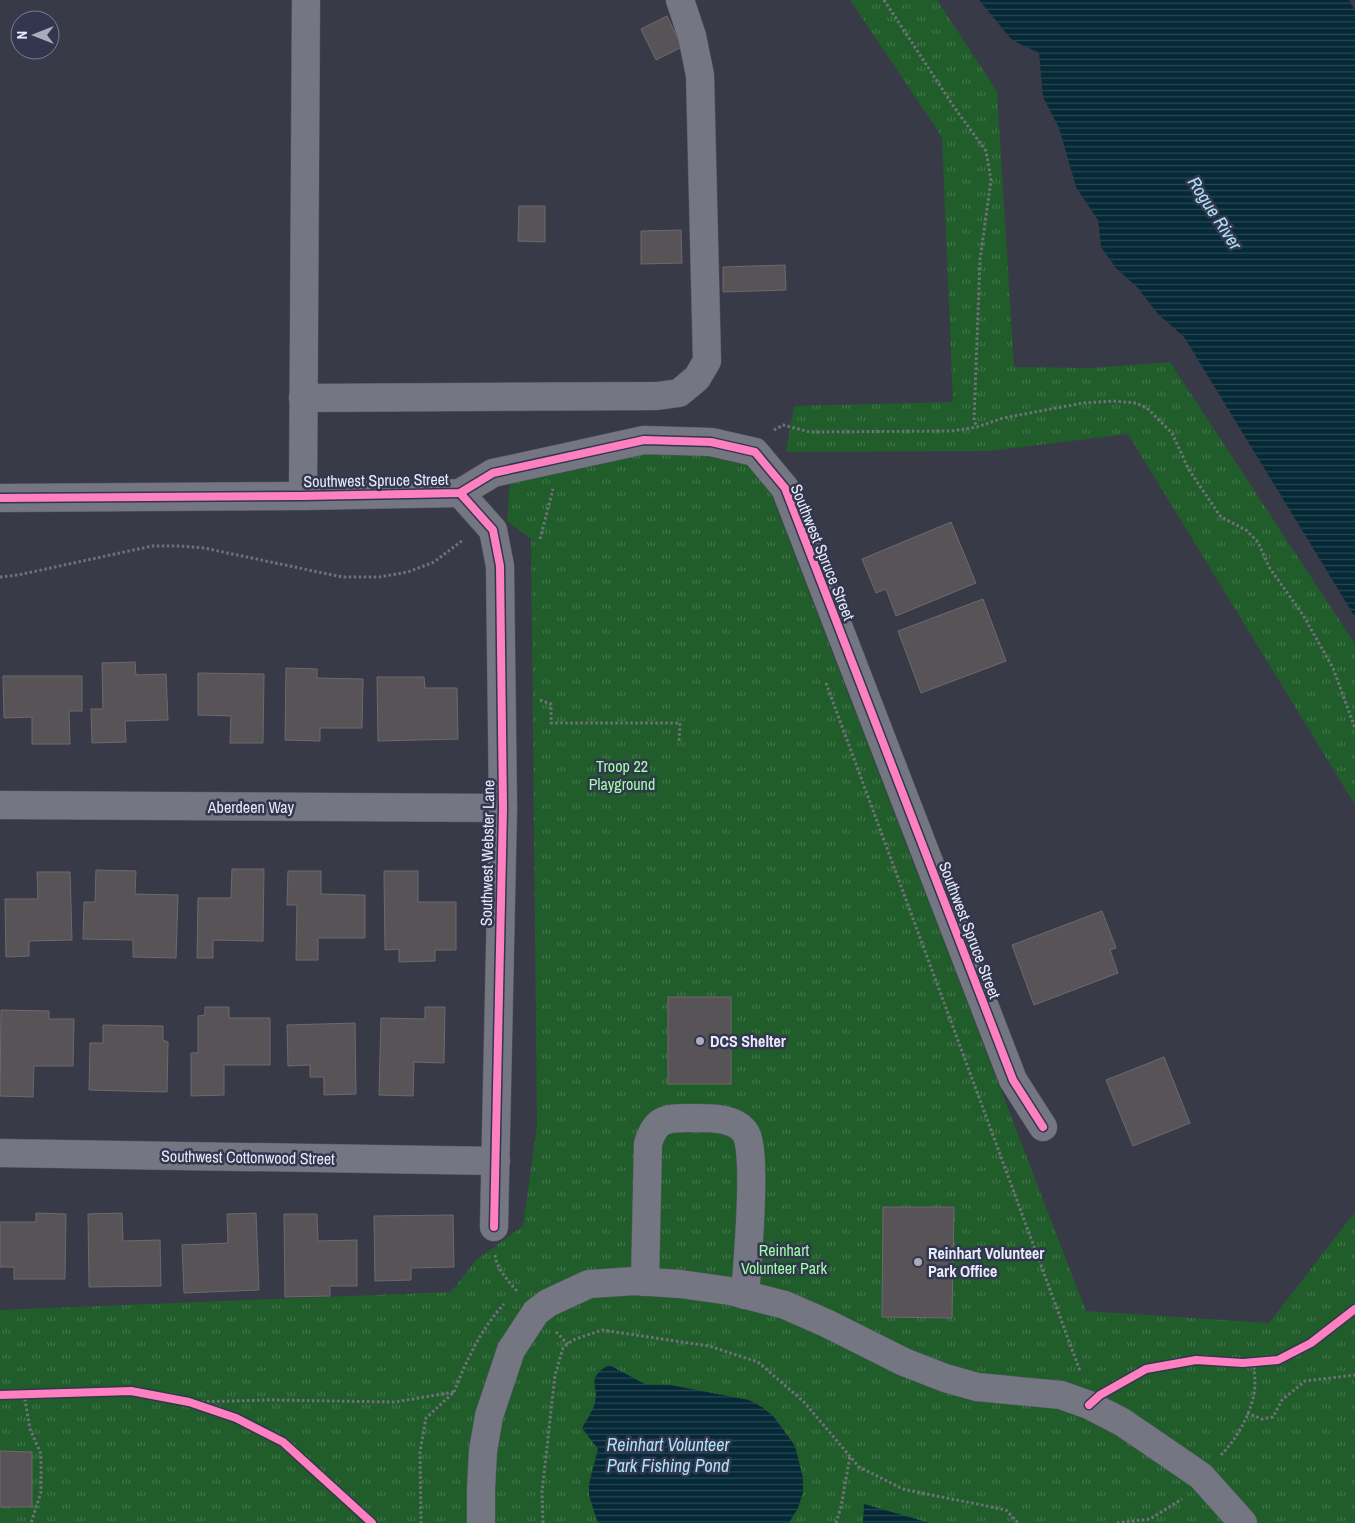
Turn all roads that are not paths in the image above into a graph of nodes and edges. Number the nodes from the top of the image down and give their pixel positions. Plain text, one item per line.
1 (306, 0) edge
2 (680, 0) edge
3 (303, 398) junction
4 (460, 493) junction
5 (303, 496) junction
6 (0, 498) edge
7 (0, 805) edge
8 (502, 808) junction
9 (1043, 1127) dead end
10 (0, 1154) edge
11 (496, 1162) junction
12 (494, 1227) road end
13 (645, 1282) junction
14 (745, 1295) junction
15 (481, 1523) edge
16 (1243, 1523) edge

1 - 3 street
2 - 3 street
3 - 5 street
4 - 5 street, Southwest Spruce Street
4 - 8 street, Southwest Webster Lane
4 - 9 street, Southwest Spruce Street
5 - 6 street, Southwest Spruce Street
7 - 8 street, Aberdeen Way
8 - 11 street, Southwest Webster Lane
10 - 11 street, Southwest Cottonwood Street
11 - 12 street, Southwest Webster Lane
13 - 14 street
13 - 14 street
13 - 15 street
14 - 16 street

